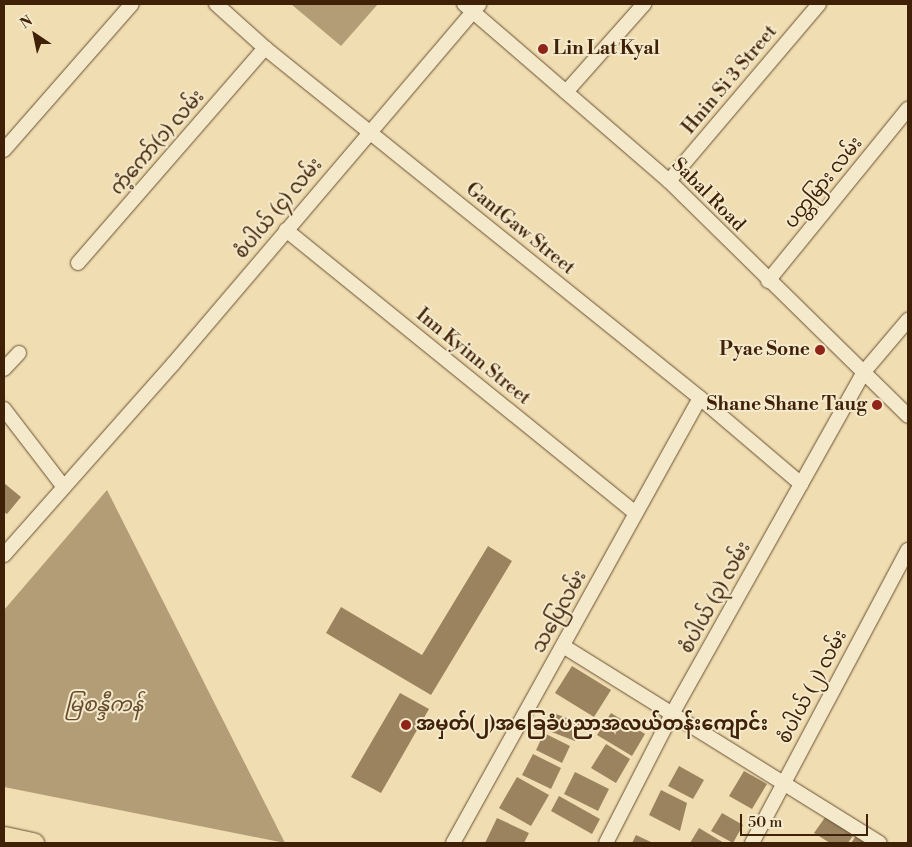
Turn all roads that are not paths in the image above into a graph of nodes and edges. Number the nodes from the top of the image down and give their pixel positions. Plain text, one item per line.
1 (132, 4) edge
2 (216, 4) edge
3 (644, 4) edge
4 (819, 4) edge
5 (472, 6) edge
6 (265, 48) junction
7 (566, 92) junction
8 (908, 109) edge
9 (370, 132) junction
10 (4, 150) edge
11 (669, 181) junction
12 (286, 230) junction
13 (78, 263) dead end
14 (768, 281) junction
15 (908, 320) edge
16 (19, 353) dead end
17 (4, 369) edge
18 (863, 373) junction
19 (700, 398) junction
20 (4, 409) edge
21 (908, 416) edge
22 (801, 484) junction
23 (64, 486) junction
24 (636, 513) junction
25 (908, 550) edge
26 (4, 555) edge
27 (563, 646) junction
28 (672, 714) junction
29 (783, 783) junction
30 (4, 837) edge
31 (33, 843) edge
32 (453, 843) edge
33 (606, 843) edge
34 (752, 843) edge
35 (880, 843) edge

1 - 10 street
2 - 6 street, GantGaw Street
3 - 7 street
4 - 11 street, Hnin Si 3 Street
5 - 7 street, Sabal Road
5 - 9 street, စံပါယ် (၄) လမ်း
6 - 9 street, GantGaw Street
6 - 13 street, ကံ့ကော်(၁) လမ်း
7 - 11 street, Sabal Road
8 - 14 street, ပတ္တမြား လမ်း
9 - 12 street, စံပါယ် (၄) လမ်း
9 - 19 street, GantGaw Street
11 - 14 street, Sabal Road
12 - 23 street, စံပါယ် (၄) လမ်း
12 - 24 street, Inn Kyinn Street
14 - 18 street, Sabal Road
15 - 18 street, စံပါယ် (၃) လမ်း
16 - 17 street
18 - 21 street, Sabal Road
18 - 22 street, စံပါယ် (၃) လမ်း
19 - 22 street, GantGaw Street
19 - 24 street, သပြေလမ်း
20 - 23 street
22 - 28 street, စံပါယ် (၃) လမ်း
23 - 26 street
24 - 27 street, သပြေလမ်း
25 - 29 street, စံပါယ် (၂) လမ်း
27 - 28 street
27 - 32 street, သပြေလမ်း
28 - 29 street
28 - 33 street, စံပါယ် (၃) လမ်း
29 - 34 street, စံပါယ် (၂) လမ်း
29 - 35 street
30 - 31 main road

